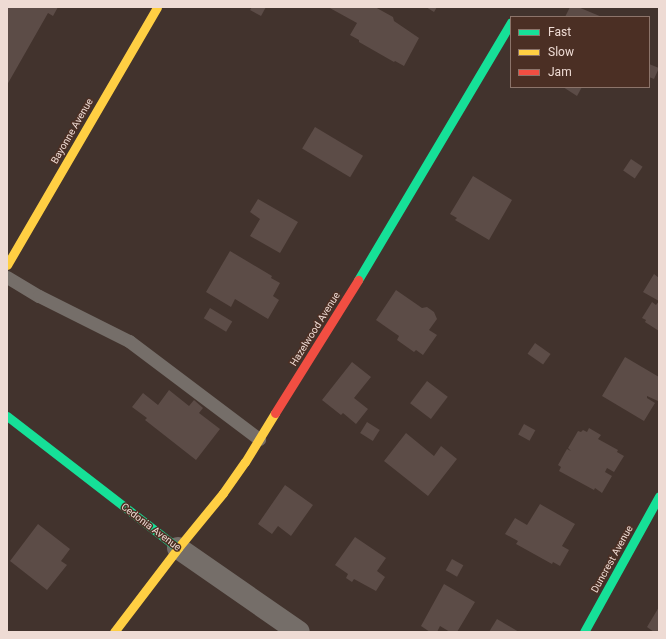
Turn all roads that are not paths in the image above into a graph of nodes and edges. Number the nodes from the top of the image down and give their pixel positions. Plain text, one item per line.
1 (157, 7) edge
2 (510, 24) edge
3 (7, 265) edge
4 (7, 276) edge
5 (7, 416) edge
6 (259, 439) junction
7 (659, 496) edge
8 (178, 548) junction
9 (114, 632) edge
10 (299, 632) edge
11 (584, 632) edge

1 - 3 street, Bayonne Avenue
2 - 6 street, Hazelwood Avenue
4 - 6 lane
5 - 8 street, Cedonia Avenue
6 - 8 street, Hazelwood Avenue
7 - 11 street, Duncrest Avenue
8 - 9 street, Hazelwood Avenue
8 - 10 street, Cedonia Avenue

